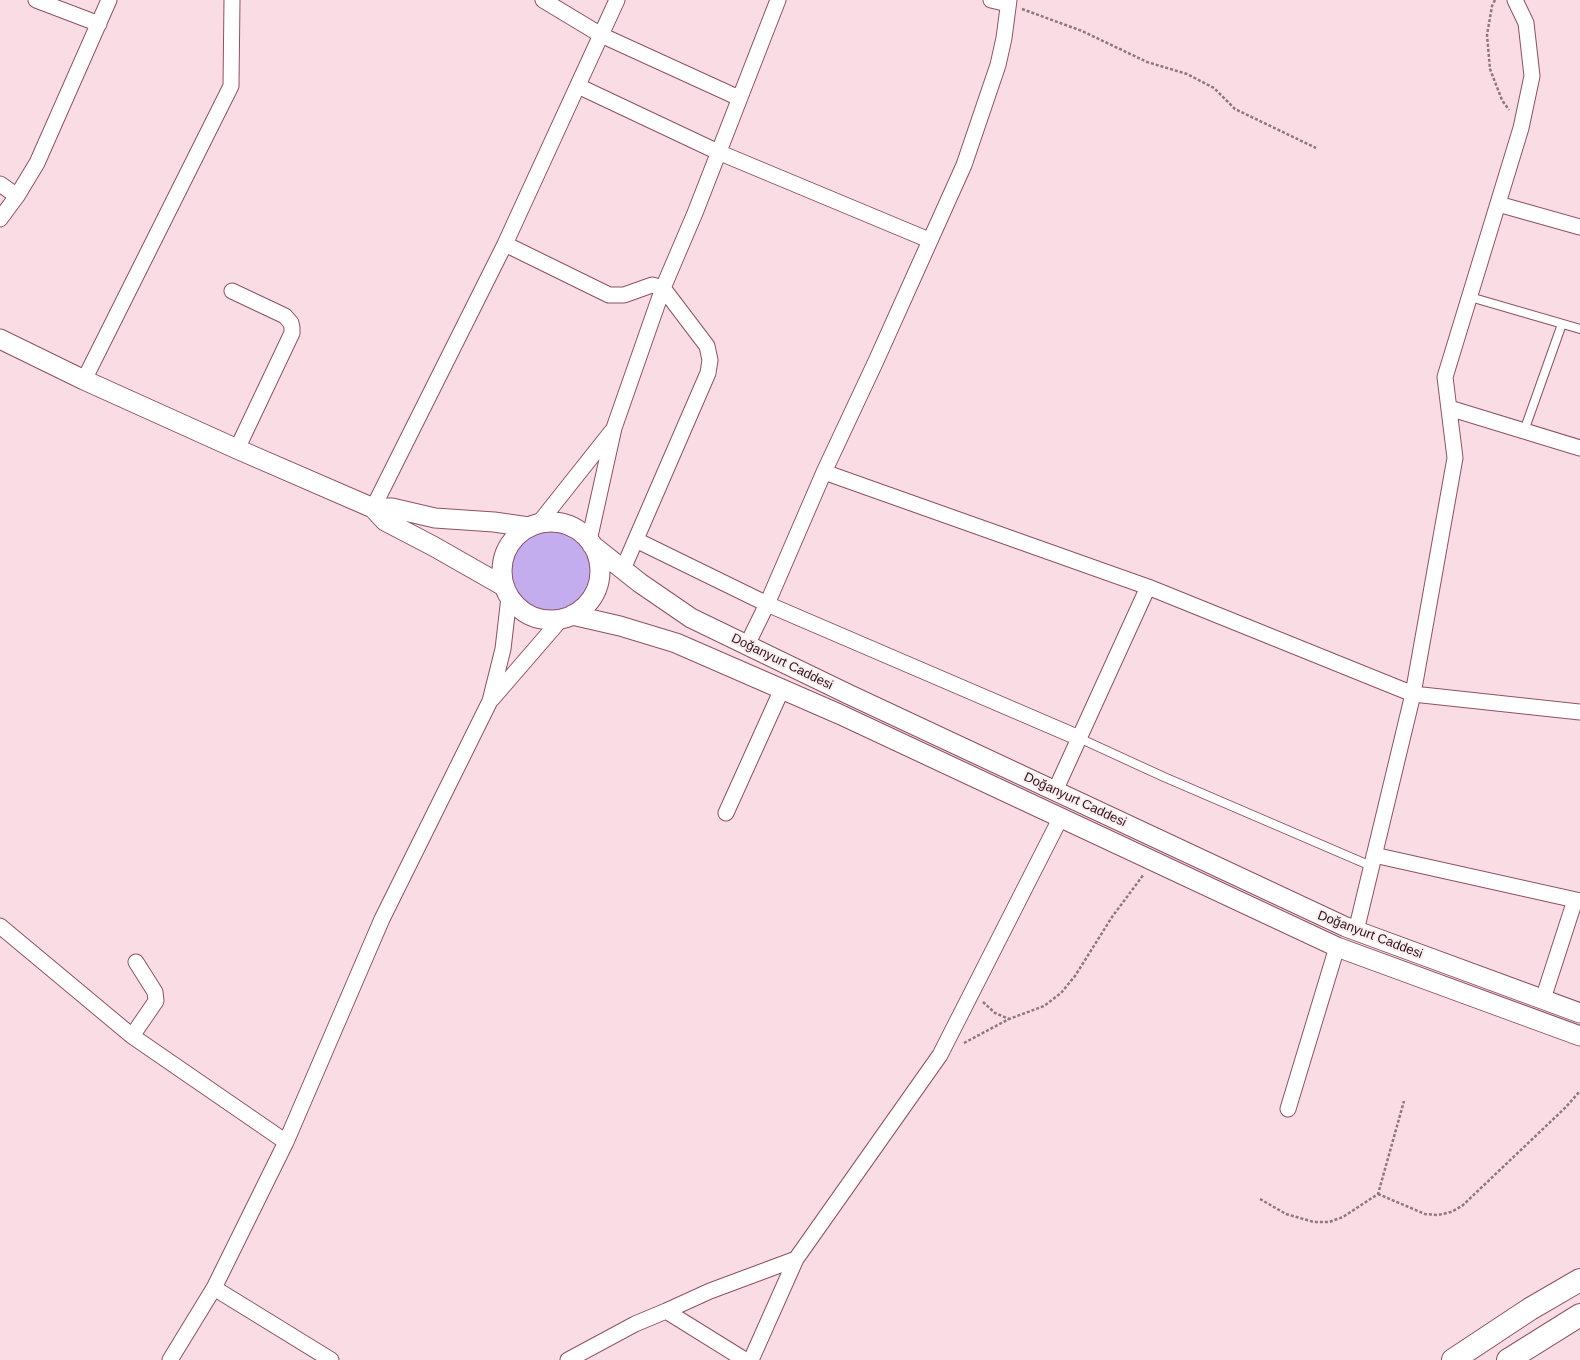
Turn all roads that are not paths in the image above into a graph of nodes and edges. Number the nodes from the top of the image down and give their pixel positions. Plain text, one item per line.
1 (36, 0) edge
2 (109, 0) edge
3 (232, 0) edge
4 (543, 0) edge
5 (617, 0) edge
6 (778, 0) edge
7 (991, 0) edge
8 (1515, 0) edge
9 (1008, 2) edge
10 (98, 24) junction
11 (601, 35) junction
12 (578, 86) junction
13 (739, 98) junction
14 (718, 152) junction
15 (0, 184) edge
16 (17, 196) junction
17 (1498, 204) junction
18 (0, 219) edge
19 (1580, 227) edge
20 (929, 240) junction
21 (506, 244) junction
22 (663, 288) junction
23 (232, 291) dead end
24 (1477, 299) dead end
25 (1562, 324) junction
26 (1580, 329) edge
27 (0, 339) edge
28 (84, 380) junction
29 (1449, 408) junction
30 (614, 428) junction
31 (1524, 431) junction
32 (1580, 448) edge
33 (237, 449) junction
34 (824, 472) junction
35 (373, 508) junction
36 (534, 525) junction
37 (636, 540) junction
38 (591, 543) junction
39 (623, 569) junction
40 (1148, 587) junction
41 (507, 592) junction
42 (767, 604) junction
43 (567, 616) junction
44 (747, 645) junction
45 (782, 689) junction
46 (1413, 694) junction
47 (490, 701) junction
48 (1580, 712) edge
49 (1079, 738) junction
50 (1055, 791) junction
51 (726, 813) dead end
52 (1061, 817) junction
53 (1373, 860) junction
54 (1577, 900) edge
55 (0, 926) edge
56 (1356, 931) junction
57 (1337, 947) junction
58 (136, 962) dead end
59 (1542, 999) junction
60 (1580, 1013) edge
61 (132, 1036) junction
62 (1580, 1036) edge
63 (1288, 1109) dead end
64 (286, 1142) junction
65 (796, 1259) junction
66 (1580, 1280) edge
67 (214, 1288) junction
68 (666, 1311) junction
69 (1580, 1315) edge
70 (1513, 1359) edge
71 (170, 1360) edge
72 (331, 1360) edge
73 (568, 1360) edge
74 (745, 1360) edge
75 (751, 1360) edge
76 (1453, 1360) edge

1 - 10 street
2 - 10 street
3 - 28 street
4 - 11 street
5 - 11 street
6 - 13 street
7 - 9 street
8 - 17 street
9 - 20 street
10 - 16 street
11 - 12 street
11 - 13 street
12 - 14 street
12 - 21 street
13 - 14 street
14 - 20 street
14 - 22 street
15 - 16 street
16 - 18 street
17 - 19 street
17 - 29 street
20 - 34 street
21 - 22 street
21 - 35 street
22 - 30 street
22 - 37 street
23 - 33 street
24 - 25 lane
25 - 26 lane
25 - 31 lane
27 - 28 street
28 - 33 street
29 - 31 street
29 - 46 street
30 - 36 street
30 - 38 street
31 - 32 street
33 - 35 street
34 - 40 street
34 - 42 street
35 - 36 street
35 - 41 street
36 - 38 street
36 - 41 street
37 - 39 street
37 - 42 street
38 - 39 street, Doğanyurt Caddesi
38 - 43 street
39 - 44 street, Doğanyurt Caddesi
40 - 46 street
40 - 49 street
41 - 43 street
41 - 47 street
42 - 44 street
42 - 49 street
43 - 45 street, Doğanyurt Caddesi
43 - 47 street
44 - 50 street, Doğanyurt Caddesi
45 - 51 street
45 - 52 street, Doğanyurt Caddesi
46 - 48 street
46 - 53 street
47 - 64 street
49 - 50 street
49 - 53 lane
50 - 56 street, Doğanyurt Caddesi
52 - 57 street, Doğanyurt Caddesi
52 - 65 street
53 - 54 street
53 - 56 street
54 - 59 street
55 - 61 street
56 - 59 street, Doğanyurt Caddesi
57 - 62 street, Doğanyurt Caddesi
57 - 63 street
58 - 61 street
59 - 60 street, Doğanyurt Caddesi
61 - 64 street
64 - 67 street
65 - 68 street
65 - 75 street
66 - 76 main road
67 - 71 street
67 - 72 street
68 - 73 street
68 - 74 street
69 - 70 main road

